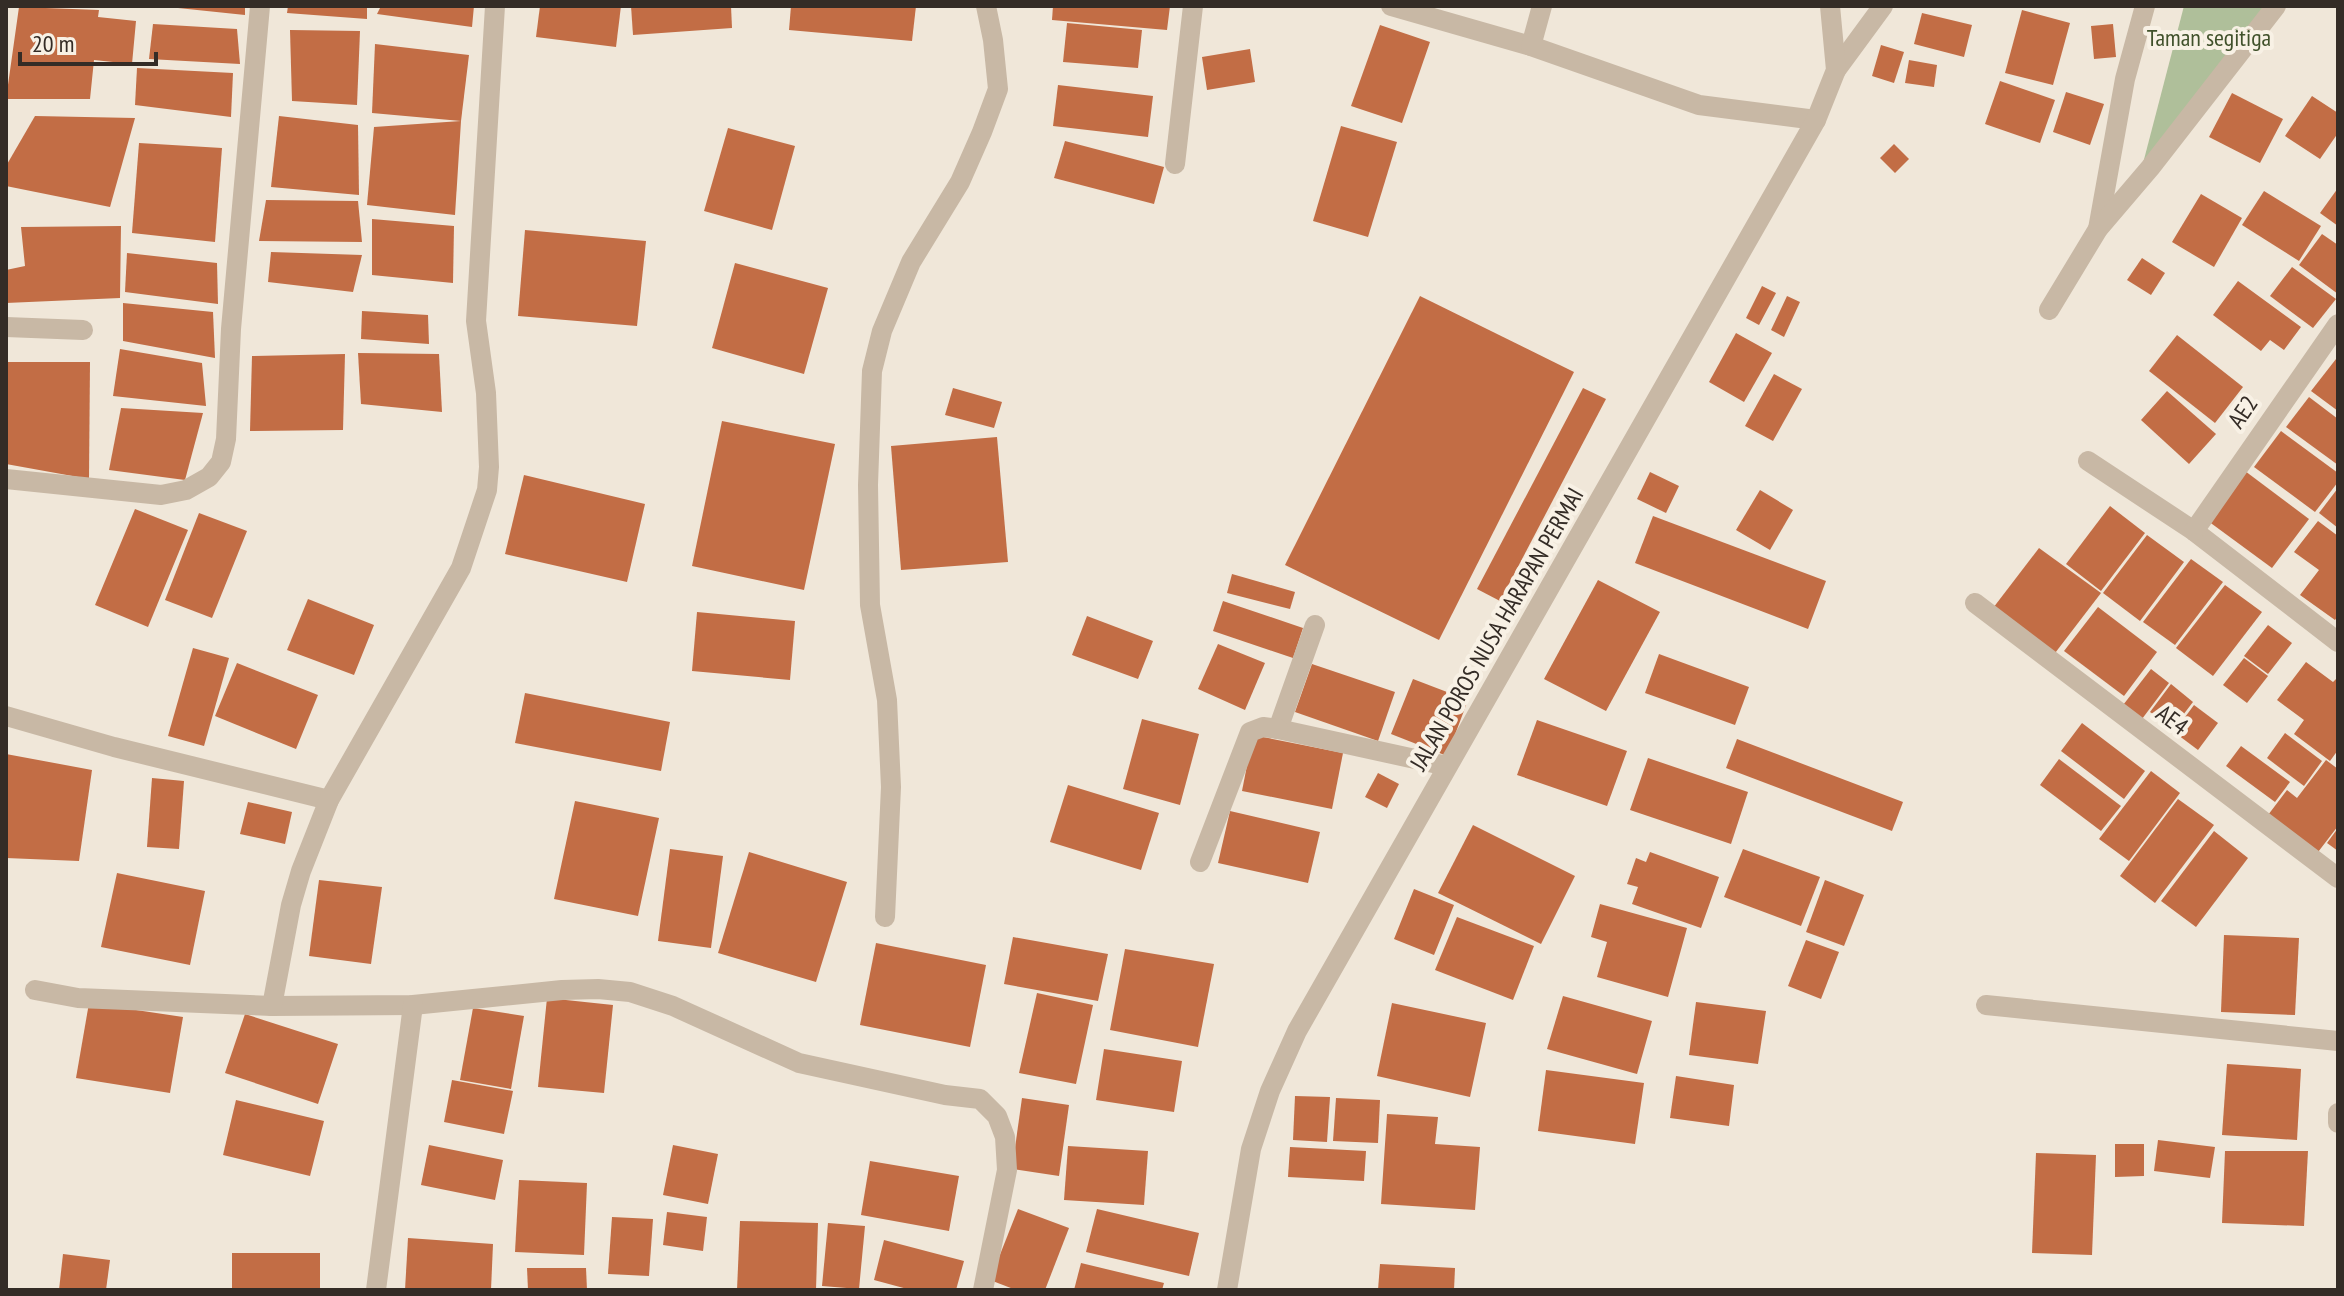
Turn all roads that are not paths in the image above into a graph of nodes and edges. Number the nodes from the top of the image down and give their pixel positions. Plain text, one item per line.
1 (260, 6) edge
2 (495, 6) edge
3 (986, 6) edge
4 (1193, 6) edge
5 (1391, 6) edge
6 (1542, 6) edge
7 (1830, 6) edge
8 (1883, 6) edge
9 (2145, 6) edge
10 (2276, 6) edge
11 (1531, 46) junction
12 (1836, 70) junction
13 (1816, 120) junction
14 (1175, 164) dead end
15 (2098, 229) junction
16 (2049, 310) dead end
17 (2338, 324) edge
18 (6, 327) edge
19 (83, 330) dead end
20 (2088, 461) dead end
21 (6, 479) edge
22 (2194, 531) junction
23 (1975, 603) dead end
24 (1315, 625) dead end
25 (2338, 642) edge
26 (6, 716) edge
27 (1278, 729) junction
28 (1447, 766) junction
29 (329, 800) junction
30 (1200, 862) dead end
31 (2338, 878) edge
32 (885, 917) dead end
33 (35, 990) dead end
34 (413, 1005) junction
35 (1986, 1005) dead end
36 (272, 1006) junction
37 (2338, 1041) edge
38 (2338, 1113) edge
39 (2338, 1123) edge
40 (376, 1290) edge
41 (983, 1290) edge
42 (1227, 1290) edge

1 - 21 street
2 - 29 street
3 - 32 street
4 - 14 street
5 - 11 street
6 - 11 street
7 - 12 street, JALAN POROS NUSA HARAPAN PERMAI
8 - 12 street
9 - 15 street
10 - 15 street
11 - 13 street
12 - 13 street, JALAN POROS NUSA HARAPAN PERMAI
13 - 28 street, JALAN POROS NUSA HARAPAN PERMAI
15 - 16 street
17 - 22 street, AE2
18 - 19 street
20 - 22 street
22 - 25 street
23 - 31 street, AE4
24 - 27 street
26 - 29 street
27 - 28 street
27 - 30 street
28 - 42 street, JALAN POROS NUSA HARAPAN PERMAI
29 - 36 street
33 - 36 street
34 - 36 street
34 - 40 street
34 - 41 street
35 - 37 street
38 - 39 street

